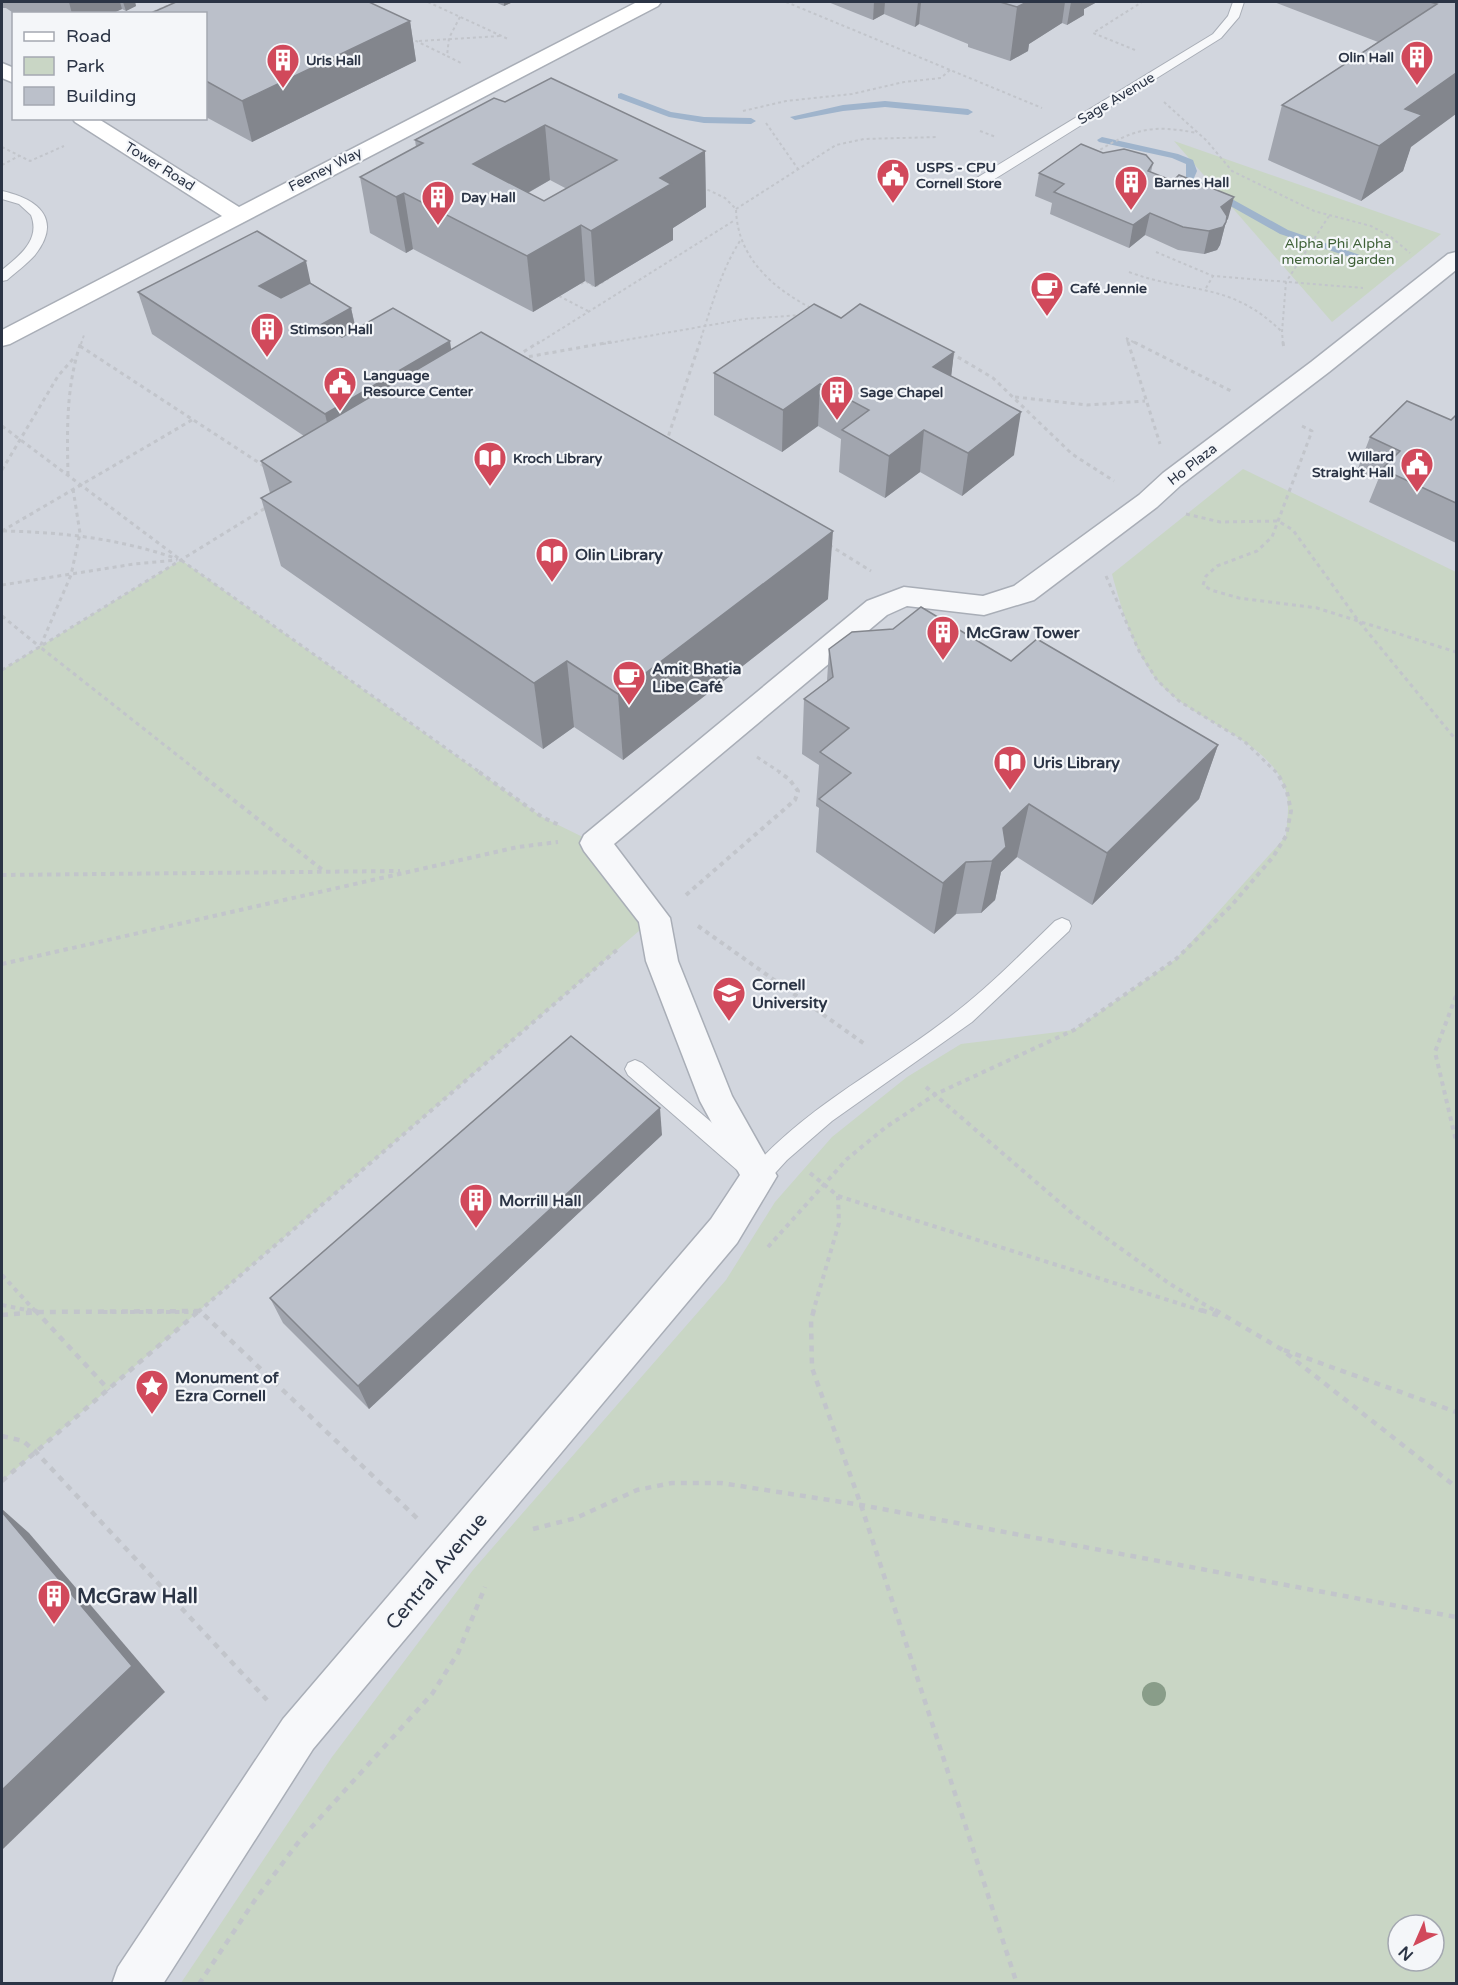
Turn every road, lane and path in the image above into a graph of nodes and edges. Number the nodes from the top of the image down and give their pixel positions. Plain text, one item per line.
1 (176, 2) edge
2 (428, 2) edge
3 (651, 2) edge
4 (786, 2) edge
5 (1142, 2) edge
6 (1238, 2) edge
7 (153, 12) edge
8 (460, 17) junction
9 (502, 36) junction
10 (406, 37) edge
11 (449, 38) junction
12 (509, 39) dead end
13 (417, 41) junction
14 (447, 56) junction
15 (1171, 65) junction
16 (950, 70) junction
17 (497, 81) junction
18 (1139, 84) junction
19 (1042, 108) dead end
20 (743, 111) dead end
21 (85, 120) edge
22 (766, 123) dead end
23 (1200, 133) junction
24 (938, 137) dead end
25 (67, 144) dead end
26 (1106, 146) dead end
27 (2, 147) edge
28 (20, 156) junction
29 (2, 165) edge
30 (798, 169) junction
31 (980, 182) dead end
32 (694, 183) edge
33 (2, 195) edge
34 (736, 209) junction
35 (237, 216) junction
36 (1329, 216) junction
37 (735, 220) junction
38 (740, 241) junction
39 (1156, 252) dead end
40 (1408, 252) dead end
41 (1456, 259) edge
42 (1129, 272) dead end
43 (615, 275) dead end
44 (2, 276) edge
45 (1213, 276) junction
46 (1286, 282) junction
47 (577, 286) dead end
48 (1206, 288) junction
49 (568, 291) dead end
50 (1416, 291) junction
51 (589, 311) junction
52 (819, 312) edge
53 (806, 315) edge
54 (88, 325) dead end
55 (706, 326) junction
56 (1282, 332) junction
57 (2, 339) edge
58 (80, 346) junction
59 (946, 350) edge
60 (75, 357) junction
61 (1290, 389) junction
62 (1014, 397) junction
63 (1144, 401) junction
64 (1265, 408) junction
65 (192, 420) junction
66 (2, 426) edge
67 (20, 440) junction
68 (663, 450) edge
69 (2, 470) edge
70 (269, 470) edge
71 (68, 476) junction
72 (1172, 479) junction
73 (81, 484) junction
74 (72, 489) junction
75 (1148, 501) junction
76 (268, 506) edge
77 (1278, 521) junction
78 (2, 531) edge
79 (80, 533) junction
80 (824, 542) dead end
81 (1091, 543) junction
82 (181, 560) junction
83 (71, 575) junction
84 (2, 585) edge
85 (904, 596) junction
86 (2, 616) edge
87 (1357, 619) junction
88 (40, 647) junction
89 (1456, 652) edge
90 (2, 670) edge
91 (725, 733) junction
92 (1456, 740) edge
93 (595, 843) junction
94 (410, 871) junction
95 (325, 872) junction
96 (2, 875) edge
97 (654, 918) junction
98 (1062, 926) dead end
99 (2, 964) edge
100 (1456, 996) edge
101 (897, 1066) junction
102 (634, 1069) dead end
103 (936, 1094) junction
104 (1456, 1142) edge
105 (759, 1176) junction
106 (826, 1184) junction
107 (838, 1196) junction
108 (766, 1249) dead end
109 (2, 1275) edge
110 (2, 1305) edge
111 (200, 1311) junction
112 (37, 1312) junction
113 (2, 1315) edge
114 (1230, 1320) junction
115 (1281, 1349) junction
116 (109, 1390) junction
117 (1456, 1412) edge
118 (2, 1436) edge
119 (36, 1452) junction
120 (2, 1481) edge
121 (1456, 1487) edge
122 (861, 1504) junction
123 (532, 1523) dead end
124 (452, 1551) junction
125 (491, 1577) dead end
126 (1456, 1617) edge
127 (298, 1734) junction
128 (135, 1983) edge
129 (199, 1983) edge
130 (1017, 1983) edge

1 - 7 path
2 - 8 path
3 - 17 street, Feeney Way
4 - 16 path
5 - 15 path
6 - 15 lane, Sage Avenue
8 - 9 path
8 - 11 path
9 - 11 path
9 - 12 path
10 - 13 path
11 - 13 path
11 - 14 path
13 - 14 path
14 - 17 path
15 - 18 lane, Sage Avenue
16 - 19 path
16 - 20 path
17 - 35 street, Feeney Way
18 - 23 path
18 - 31 lane, Sage Avenue
21 - 35 street, Tower Road
22 - 30 path
23 - 26 path
23 - 36 path
24 - 30 path
25 - 28 path
27 - 28 path
28 - 29 path
30 - 34 path
32 - 34 path
33 - 44 lane
34 - 37 path
35 - 57 street, Feeney Way
36 - 40 path
36 - 46 path
37 - 38 path
37 - 51 path
38 - 52 path
38 - 55 path
39 - 45 path
41 - 50 street, Ho Plaza
42 - 48 path
43 - 47 path
45 - 46 path
45 - 48 path
46 - 50 path
46 - 56 path
48 - 56 path
49 - 51 path
50 - 61 street, Ho Plaza
51 - 55 path
53 - 55 path
54 - 58 path
55 - 68 path
56 - 61 path
58 - 60 path
58 - 65 path
59 - 62 path
60 - 67 path
60 - 71 path
61 - 64 street, Ho Plaza
62 - 63 path
62 - 75 path
63 - 64 path
63 - 72 path
64 - 72 street, Ho Plaza
64 - 77 path
65 - 70 path
65 - 73 path
66 - 67 path
67 - 69 path
67 - 71 path
71 - 73 path
72 - 75 street, Ho Plaza
73 - 74 path
73 - 82 path
74 - 78 path
74 - 79 path
75 - 77 path
75 - 81 street, Ho Plaza
76 - 82 path
77 - 87 path
77 - 87 path
78 - 79 path
79 - 82 path
79 - 83 path
80 - 85 path
81 - 85 street, Ho Plaza
81 - 103 path
82 - 83 path
82 - 88 path
82 - 93 path
83 - 84 path
83 - 88 path
85 - 91 street
86 - 88 path
87 - 89 path
87 - 92 path
88 - 90 path
88 - 95 path
91 - 93 street
91 - 97 path
93 - 94 path
93 - 97 street
94 - 95 path
94 - 99 path
95 - 96 path
97 - 101 path
97 - 105 street
97 - 111 path
98 - 101 lane
100 - 104 path
101 - 103 path
101 - 105 lane
102 - 105 lane
103 - 106 path
103 - 114 path
105 - 124 street, Central Avenue
106 - 107 path
106 - 108 path
107 - 114 path
107 - 122 path
109 - 112 path
110 - 112 path
111 - 112 path
111 - 116 path
111 - 124 path
112 - 113 path
112 - 116 path
114 - 115 path
115 - 117 path
115 - 121 path
116 - 119 path
118 - 119 path
119 - 120 path
119 - 127 path
122 - 123 path
122 - 126 path
122 - 130 path
124 - 127 street, Central Avenue
125 - 129 path
127 - 128 street, Central Avenue

